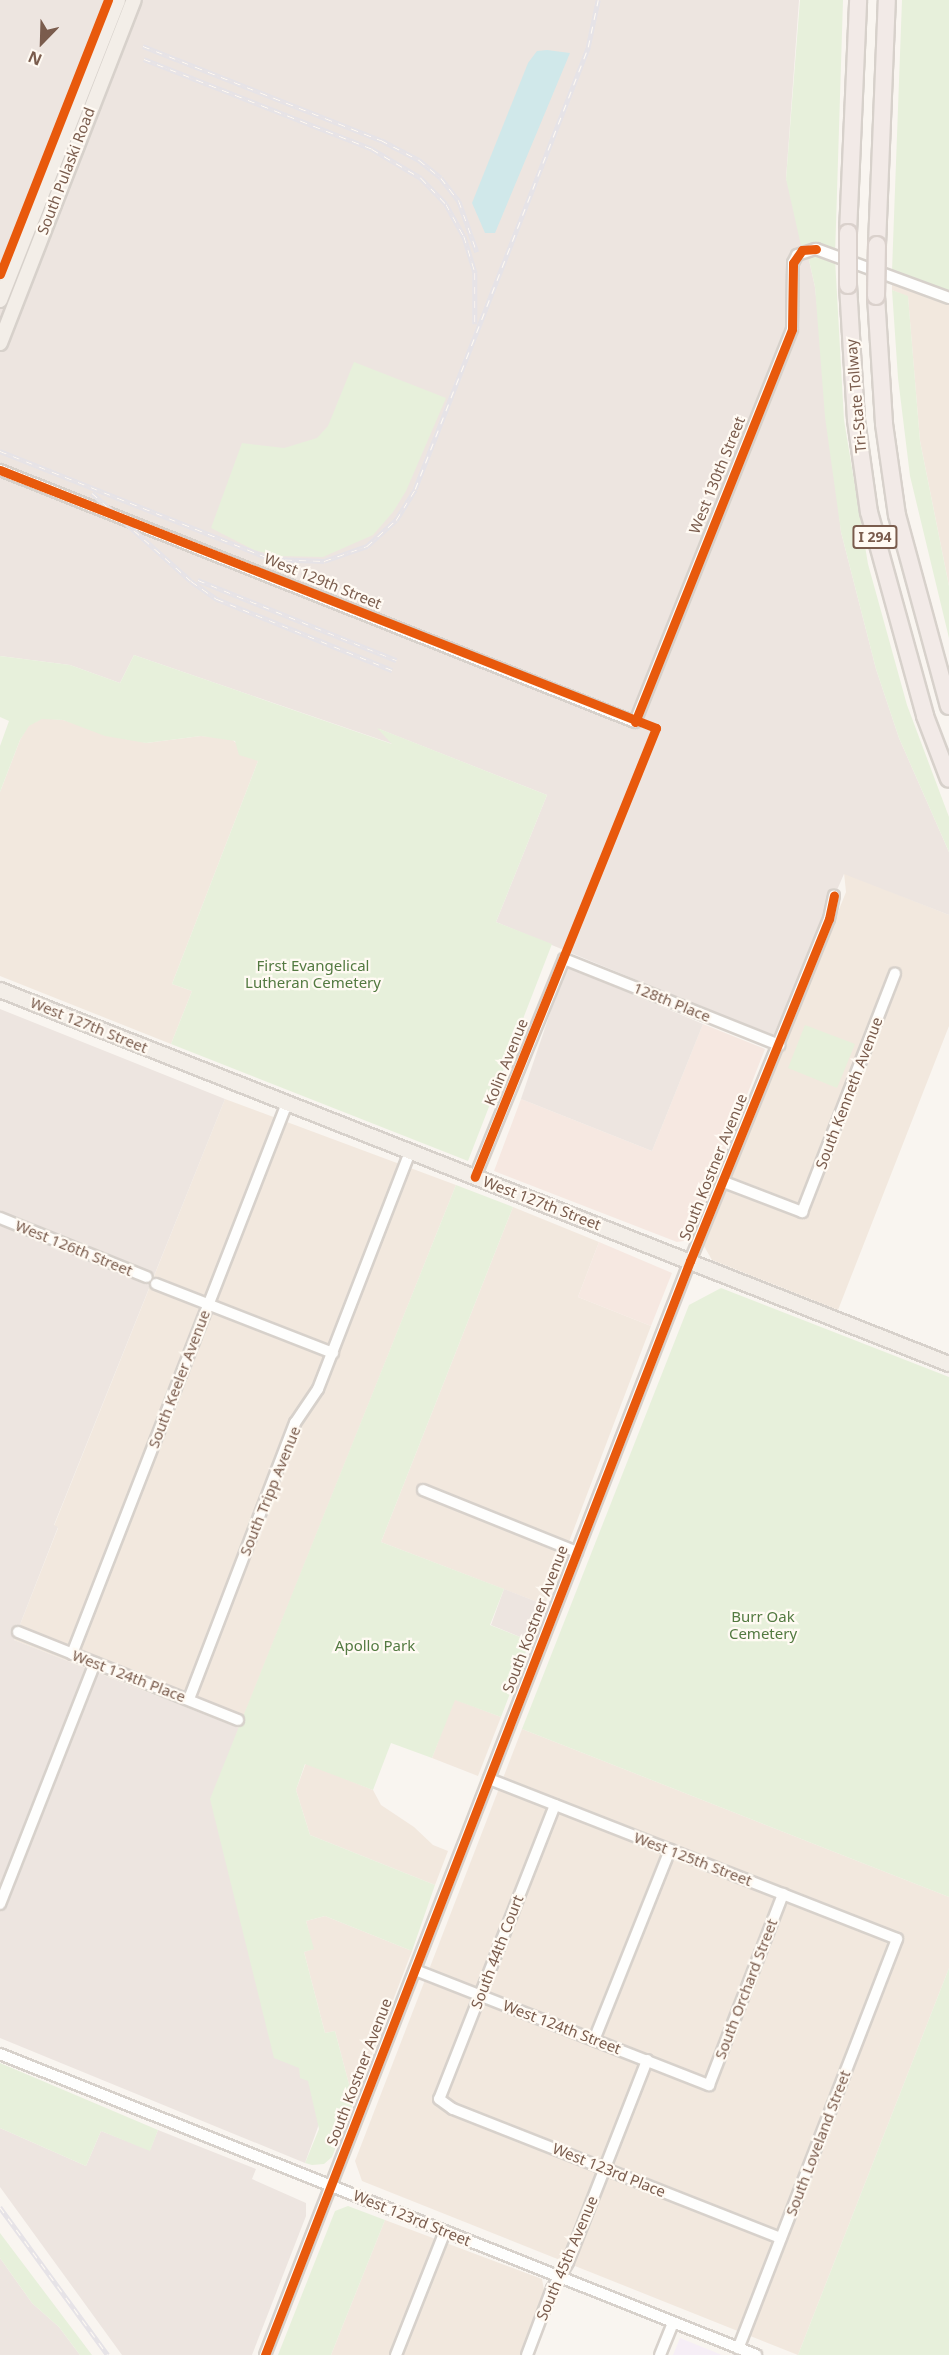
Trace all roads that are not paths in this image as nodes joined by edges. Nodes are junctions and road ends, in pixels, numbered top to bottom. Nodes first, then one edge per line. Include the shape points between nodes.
1 (118, 0) edge
2 (134, 0) edge
3 (858, 0) edge
4 (887, 0) edge
5 (949, 298) edge
6 (0, 300) edge
7 (0, 343) edge
8 (0, 470) edge
9 (915, 583) junction
10 (949, 668) edge
11 (949, 706) edge
12 (635, 722) joint
13 (949, 779) edge
14 (834, 896) dead end
15 (564, 959) joint
16 (895, 974) dead end
17 (0, 990) edge
18 (779, 1045) junction
19 (287, 1104) junction
20 (410, 1152) junction
21 (475, 1177) junction
22 (724, 1182) junction
23 (0, 1218) edge
24 (690, 1261) junction
25 (209, 1304) junction
26 (333, 1353) junction
27 (949, 1364) edge
28 (423, 1490) dead end
29 (577, 1552) junction
30 (18, 1632) dead end
31 (72, 1654) junction
32 (95, 1663) junction
33 (189, 1699) junction
34 (238, 1720) dead end
35 (489, 1779) junction
36 (555, 1804) junction
37 (670, 1850) junction
38 (783, 1894) junction
39 (0, 1904) edge
40 (897, 1939) joint
41 (414, 1970) junction
42 (480, 1995) junction
43 (594, 2040) junction
44 (0, 2054) edge
45 (646, 2060) junction
46 (709, 2085) joint
47 (439, 2099) joint
48 (604, 2168) junction
49 (331, 2186) junction
50 (445, 2231) junction
51 (781, 2238) junction
52 (560, 2277) junction
53 (672, 2322) junction
54 (738, 2348) junction
55 (265, 2355) edge
56 (396, 2355) edge
57 (527, 2355) edge
58 (660, 2355) edge
59 (756, 2355) edge

1 - 6 main road, South Pulaski Road
2 - 7 main road, South Pulaski Road
3 - 13 highway, Tri-State Tollway / I 294, bridge via 848,234 856,420 869,512 902,638
4 - 9 highway, Tri-State Tollway / I 294, bridge via 876,296 884,424 897,515
5 - 12 street, West 130th Street via 816,249 802,250 793,262 792,329
8 - 12 street, West 129th Street
9 - 10 highway
9 - 11 highway, Tri-State Tollway / I 294
14 - 18 street, South Kostner Avenue via 830,919
15 - 18 street, 128th Place
15 - 21 street, Kolin Avenue
16 - 22 street, South Kenneth Avenue via 802,1212
17 - 19 main road, West 127th Street
18 - 22 street, South Kostner Avenue
19 - 20 main road, West 127th Street
19 - 25 street, South Keeler Avenue
20 - 21 main road, West 127th Street
20 - 26 street, South Tripp Avenue
21 - 24 main road, West 127th Street
22 - 24 street, South Kostner Avenue
23 - 25 street, West 126th Street
24 - 27 main road, West 127th Street
24 - 29 street, South Kostner Avenue
25 - 26 street, West 126th Street
25 - 31 street, South Keeler Avenue
26 - 33 street, South Tripp Avenue via 318,1389 295,1423
28 - 29 street
29 - 35 street, South Kostner Avenue
30 - 31 street, West 124th Place
31 - 32 street, West 124th Place
32 - 33 street, West 124th Place
32 - 39 street
33 - 34 street, West 124th Place
35 - 36 street, West 125th Street
35 - 41 street, South Kostner Avenue
36 - 37 street, West 125th Street
36 - 42 street, South 44th Court
37 - 38 street, West 125th Street
37 - 43 street
38 - 40 street, West 125th Street
38 - 46 street, South Orchard Street
40 - 51 street, South Loveland Street
41 - 42 street, West 124th Street
41 - 49 street, South Kostner Avenue
42 - 43 street, West 124th Street
42 - 47 street, South 44th Court
43 - 45 street, West 124th Street
44 - 49 street, West 123rd Street
45 - 46 street, West 124th Street
45 - 48 street, South 45th Avenue
47 - 48 street, West 123rd Place via 453,2109
48 - 51 street, West 123rd Place
48 - 52 street, South 45th Avenue
49 - 50 street, West 123rd Street
49 - 55 street, South Kostner Avenue
50 - 52 street, West 123rd Street
50 - 56 street
51 - 54 street, South Loveland Street
52 - 53 street, West 123rd Street
52 - 57 street, South 45th Avenue
53 - 54 street, West 123rd Street
53 - 58 street
54 - 59 street, West 123rd Street

